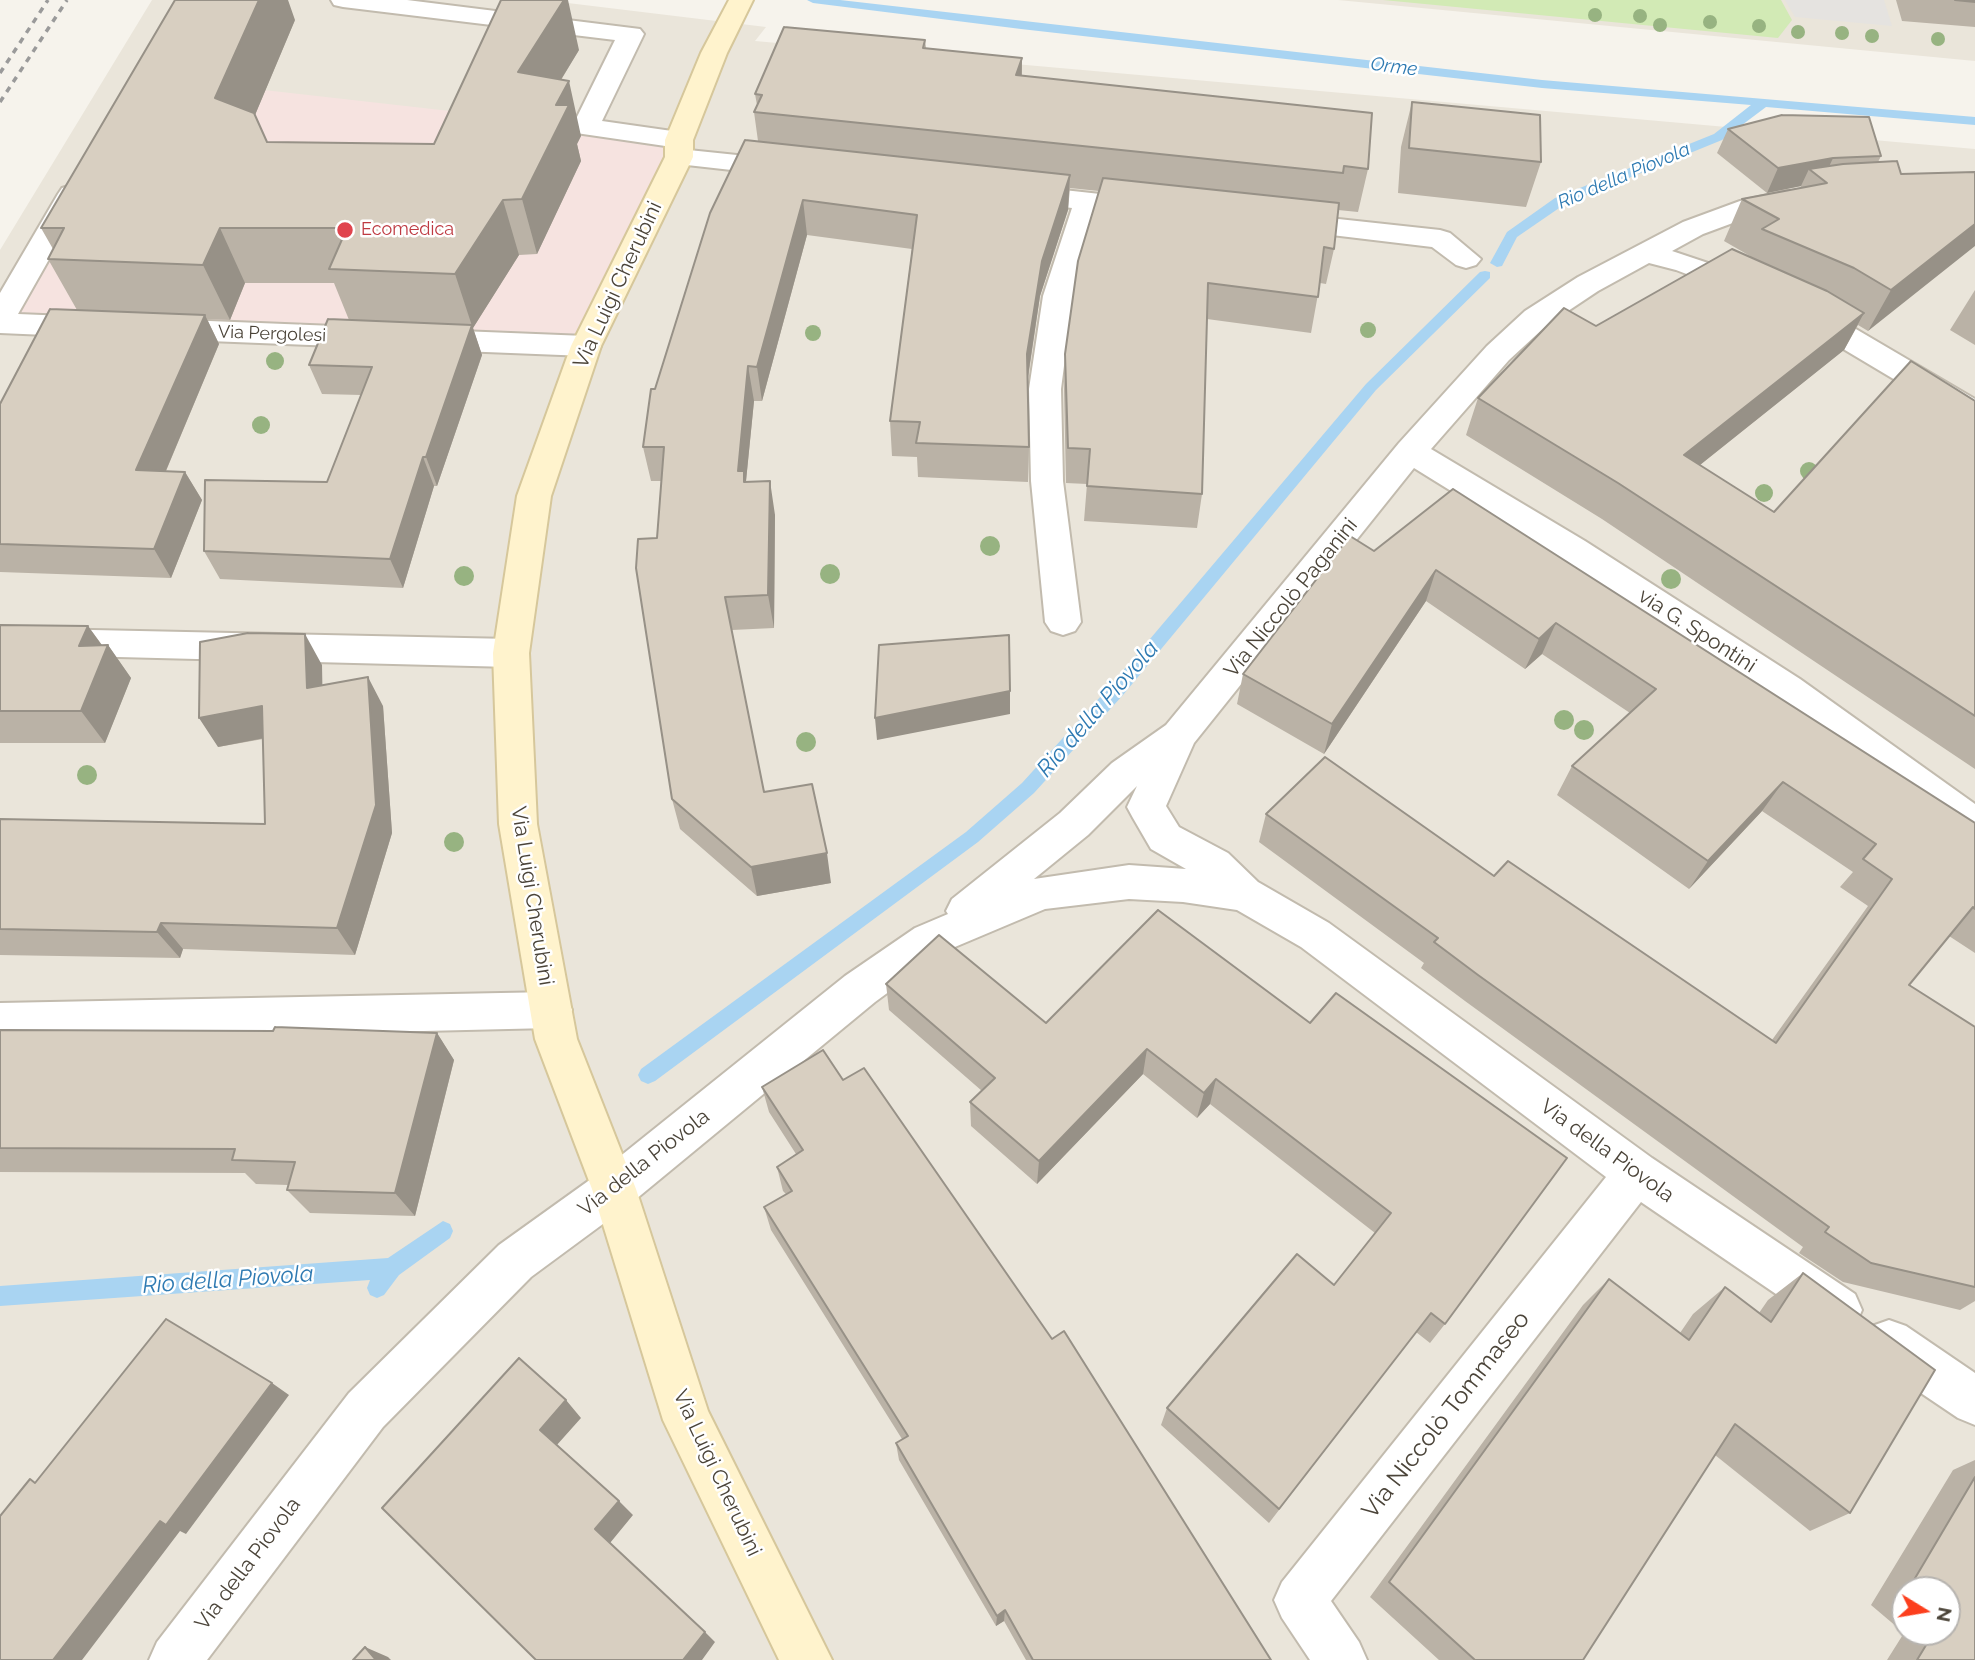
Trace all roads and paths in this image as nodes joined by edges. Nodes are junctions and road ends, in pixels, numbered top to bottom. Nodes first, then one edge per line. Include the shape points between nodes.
1 (343, 0) edge
2 (741, 0) edge
3 (679, 149) junction
4 (87, 169) edge
5 (815, 172) edge
6 (992, 191) edge
7 (1810, 196) edge
8 (1087, 202) junction
9 (1169, 210) edge
10 (1250, 219) edge
11 (1648, 254) junction
12 (1466, 259) dead end
13 (0, 321) edge
14 (586, 346) junction
15 (1975, 413) edge
16 (1410, 451) junction
17 (1063, 622) dead end
18 (0, 641) edge
19 (511, 653) junction
20 (1179, 735) junction
21 (1975, 825) edge
22 (1244, 894) junction
23 (929, 940) junction
24 (551, 1010) junction
25 (0, 1022) edge
26 (1636, 1173) junction
27 (614, 1189) junction
28 (1975, 1401) edge
29 (175, 1660) edge
30 (806, 1660) edge
31 (1341, 1660) edge

1 - 3 street via 631,34 586,127
2 - 3 main road, Via Luigi Cherubini via 714,53
3 - 5 street
3 - 14 main road, Via Luigi Cherubini
4 - 13 street
6 - 8 street
7 - 11 street, Via Niccolò Paganini via 1750,207 1693,228
8 - 9 street
8 - 17 street via 1058,296 1045,389 1047,481
10 - 12 street via 1440,239
11 - 15 street via 1726,277 1820,319
11 - 16 street, Via Niccolò Paganini via 1588,284 1536,318 1498,353
13 - 14 street, Via Pergolesi
14 - 19 main road, Via Luigi Cherubini via 534,496
16 - 20 street, Via Niccolò Paganini
16 - 21 street, via G. Spontini via 1787,689
18 - 19 street
19 - 24 main road, Via Luigi Cherubini via 518,824
20 - 22 street, Via della Piovola via 1146,807 1165,838 1214,864
20 - 23 street, Via Niccolò Paganini via 1125,774 1074,824
22 - 23 street, Via della Piovola via 1129,882 1042,893
22 - 26 street, Via della Piovola via 1315,935
23 - 27 street, Via della Piovola via 860,989
24 - 25 street
24 - 27 main road, Via Luigi Cherubini via 556,1039
26 - 28 street, Via della Piovola
26 - 31 street, Via Niccolò Tommaseo via 1300,1600
27 - 29 street, Via della Piovola via 515,1261 366,1410
27 - 30 main road, Via Luigi Cherubini via 687,1420

